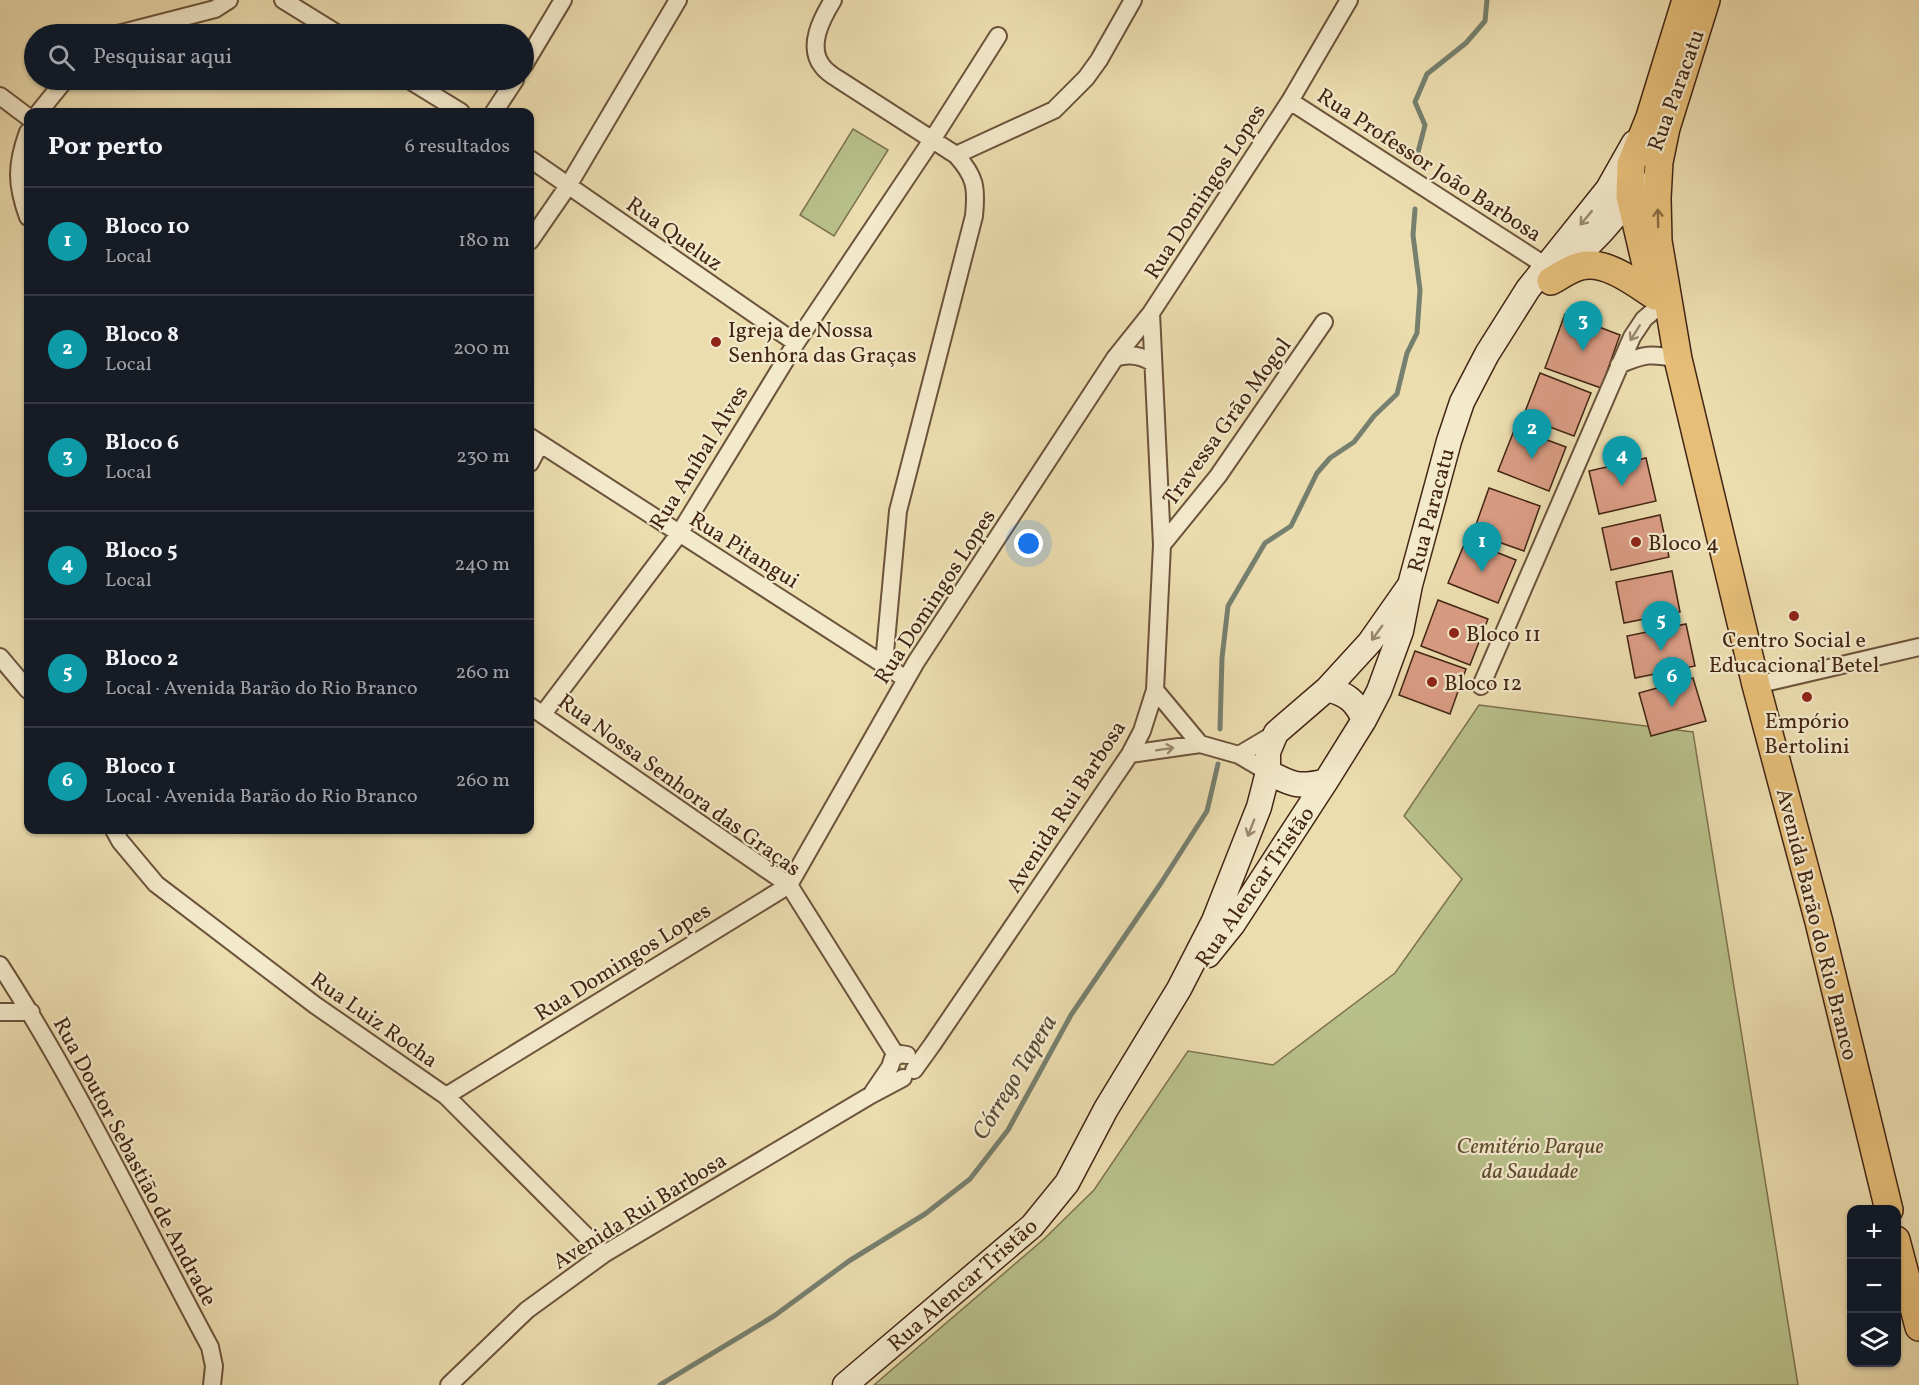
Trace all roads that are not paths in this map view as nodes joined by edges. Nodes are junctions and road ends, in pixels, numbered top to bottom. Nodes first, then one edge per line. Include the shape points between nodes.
1 (229, 0) edge
2 (283, 0) edge
3 (563, 0) edge
4 (678, 0) edge
5 (833, 0) edge
6 (1133, 0) edge
7 (1348, 0) edge
8 (1703, 1) edge
9 (157, 24) edge
10 (322, 24) edge
11 (998, 36) dead end
12 (534, 48) edge
13 (57, 90) edge
14 (425, 90) edge
15 (508, 90) edge
16 (0, 96) edge
17 (1290, 101) junction
18 (42, 108) edge
19 (454, 108) edge
20 (496, 108) edge
21 (24, 114) edge
22 (1654, 131) junction
23 (932, 140) junction
24 (24, 143) edge
25 (956, 155) junction
26 (534, 162) edge
27 (568, 186) junction
28 (1630, 196) junction
29 (24, 205) edge
30 (534, 235) edge
31 (1548, 273) junction
32 (1656, 302) junction
33 (1151, 313) junction
34 (1324, 322) dead end
35 (796, 343) junction
36 (1115, 358) junction
37 (1678, 359) junction
38 (1153, 363) junction
39 (1619, 365) junction
40 (535, 441) edge
41 (679, 534) junction
42 (1162, 544) junction
43 (1410, 585) junction
44 (1919, 647) edge
45 (0, 657) edge
46 (884, 663) junction
47 (906, 679) junction
48 (24, 685) edge
49 (1756, 685) junction
50 (1481, 686) dead end
51 (1327, 689) junction
52 (1155, 690) junction
53 (536, 710) edge
54 (1364, 720) junction
55 (1276, 733) junction
56 (1200, 744) junction
57 (1130, 754) junction
58 (1239, 755) junction
59 (1268, 772) junction
60 (1326, 781) junction
61 (122, 834) edge
62 (789, 885) junction
63 (0, 964) edge
64 (1179, 989) junction
65 (0, 1012) edge
66 (31, 1012) junction
67 (902, 1065) junction
68 (446, 1096) junction
69 (1888, 1205) edge
70 (604, 1254) junction
71 (1901, 1259) edge
72 (1919, 1327) edge
73 (212, 1385) edge
74 (449, 1385) edge
75 (845, 1385) edge

1 - 9 street via 215,9
2 - 10 street
3 - 12 street
4 - 27 street
5 - 23 street via 823,16 816,41 822,67
6 - 25 street via 1092,69 1054,110
7 - 17 street, Rua Domingos Lopes
8 - 22 main road, Rua Paracatu
11 - 23 street, Rua Aníbal Alves
13 - 18 street
14 - 19 street
15 - 20 street
16 - 21 street
17 - 31 street, Rua Professor João Barbosa
17 - 33 street, Rua Domingos Lopes
22 - 28 main road, Avenida Barão do Rio Branco via 1631,164
22 -> 31 main road, Rua Paracatu via 1629,150 1603,196
37 -> 22 main road, Avenida Barão do Rio Branco via 1658,241 1659,162
23 - 25 street
23 - 35 street, Rua Aníbal Alves
24 - 29 street via 18,172
25 - 46 street via 969,169 974,183 974,216 898,511
26 - 27 street, Rua Queluz
27 - 30 street
27 - 35 street, Rua Queluz
28 - 31 main road, Rua Paracatu via 1603,232
28 - 32 main road, Avenida Barão do Rio Branco
31 - 32 main road via 1581,266 1602,267 1634,282
31 - 43 main road, Rua Paracatu via 1517,309 1462,402
32 - 37 main road, Avenida Barão do Rio Branco
32 -> 39 street
33 - 36 street, Rua Domingos Lopes
33 - 38 street, Avenida Rui Barbosa
34 - 42 street, Travessa Grão Mogol via 1218,476
35 - 41 street, Rua Aníbal Alves
36 - 38 street via 1137,356
36 - 47 street, Rua Domingos Lopes
37 - 39 street via 1641,355
37 - 49 main road, Avenida Barão do Rio Branco
38 - 42 street, Avenida Rui Barbosa
39 - 50 street
40 - 41 street, Rua Pitangui
41 - 46 street, Rua Pitangui
41 - 53 street, Rua Aníbal Alves
42 - 52 street, Avenida Rui Barbosa
43 -> 51 main road, Rua Paracatu via 1370,642
43 - 54 main road, Rua Paracatu via 1401,631
44 - 49 street
45 - 48 street
46 - 47 street, Rua Pitangui
47 - 62 street, Rua Domingos Lopes
49 - 69 main road, Avenida Barão do Rio Branco via 1820,922
51 - 54 main road via 1352,699
51 - 55 main road, Rua Paracatu
52 - 56 street
52 - 57 street, Avenida Rui Barbosa
53 - 62 street, Rua Nossa Senhora das Graças
54 - 60 main road, Rua Paracatu
55 - 58 street
55 - 59 main road via 1268,752
57 -> 56 street
56 - 58 street
57 - 67 street, Avenida Rui Barbosa via 932,1045
58 - 59 street
59 - 60 main road via 1306,786
59 -> 64 main road, Rua Alencar Tristão via 1259,807 1214,921
60 - 64 main road, Rua Alencar Tristão via 1233,924
61 - 68 street, Rua Luiz Rocha via 156,884 315,1005
62 - 67 street, Rua Nossa Senhora das Graças
62 - 68 street, Rua Domingos Lopes
63 - 66 street, Rua Doutor Sebastião de Andrade
64 - 75 main road, Rua Alencar Tristão via 1106,1109 1067,1183 1032,1226
65 - 66 street
66 - 73 street, Rua Doutor Sebastião de Andrade via 210,1347
67 - 70 street, Avenida Rui Barbosa via 871,1095
68 - 70 street, Rua Luiz Rocha
70 - 74 street, Avenida Rui Barbosa via 526,1310
71 - 72 main road

